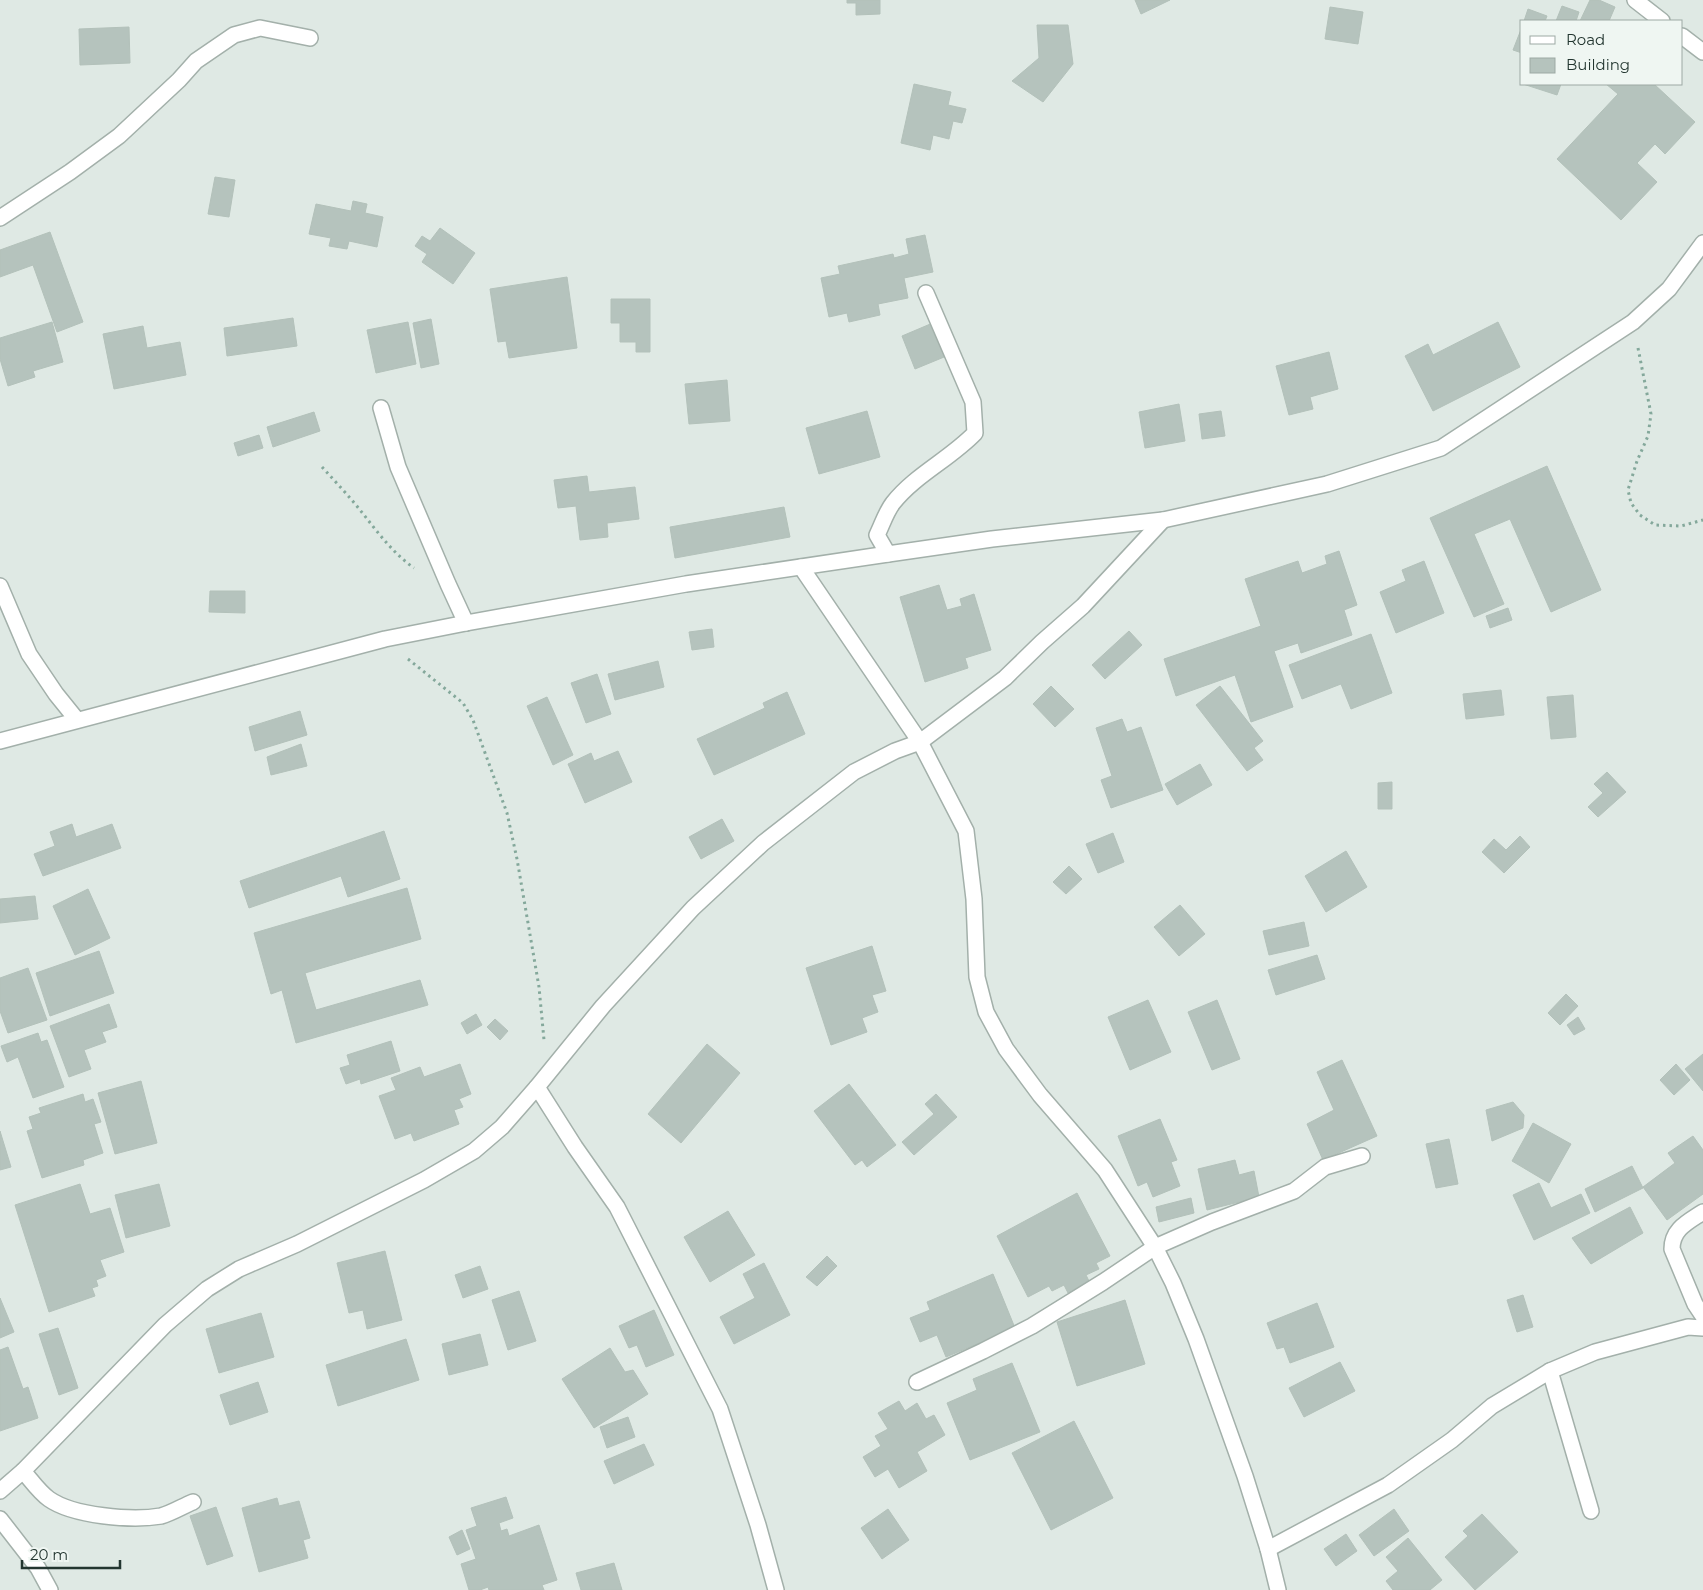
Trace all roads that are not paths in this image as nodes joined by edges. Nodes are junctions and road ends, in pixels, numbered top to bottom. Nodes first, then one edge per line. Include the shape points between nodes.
1 (1635, 0) edge
2 (1661, 20) edge
3 (1683, 37) edge
4 (310, 38) dead end
5 (1703, 52) edge
6 (0, 218) edge
7 (1703, 243) edge
8 (926, 293) dead end
9 (381, 408) dead end
10 (1163, 520) junction
11 (888, 554) junction
12 (801, 567) junction
13 (0, 586) edge
14 (466, 623) junction
15 (76, 720) junction
16 (0, 741) edge
17 (920, 742) junction
18 (542, 1081) junction
19 (1362, 1156) dead end
20 (1703, 1212) edge
21 (1155, 1247) junction
22 (1703, 1316) edge
23 (1703, 1328) edge
24 (1550, 1370) junction
25 (917, 1382) dead end
26 (23, 1471) junction
27 (0, 1491) edge
28 (193, 1502) dead end
29 (1591, 1511) dead end
30 (0, 1519) edge
31 (1268, 1549) junction
32 (50, 1590) edge
33 (776, 1590) edge
34 (1278, 1590) edge

1 - 2 street
3 - 5 street
4 - 6 street via 260,28 234,35 196,61 119,136
7 - 10 street via 1669,289 1633,322 1441,448 1327,484
8 - 11 street via 973,402 975,433 892,504 877,534
9 - 14 street via 398,467
10 - 11 street
10 - 17 street via 1083,606 1005,678
11 - 12 street
12 - 14 street
12 - 17 street
13 - 15 street via 29,654
14 - 15 street via 385,639
15 - 16 street
17 - 18 street via 854,772 764,843 693,908 603,1006
17 - 21 street via 966,830 974,899 977,976 986,1012 1006,1048 1040,1095 1105,1170
18 - 26 street via 502,1127 474,1151 297,1244 239,1269 207,1289 165,1325
18 - 33 street via 575,1147 617,1207 720,1409
19 - 21 street via 1325,1167 1294,1191
20 - 22 street via 1679,1229 1672,1240 1672,1249
21 - 25 street via 1032,1326
21 - 31 street via 1174,1283 1196,1338
23 - 24 street via 1688,1327 1594,1352
24 - 29 street
24 - 31 street via 1492,1406 1452,1440 1388,1485
26 - 27 street
26 - 28 street via 49,1499 66,1508 93,1515 162,1516
30 - 32 street via 38,1568
31 - 34 street

